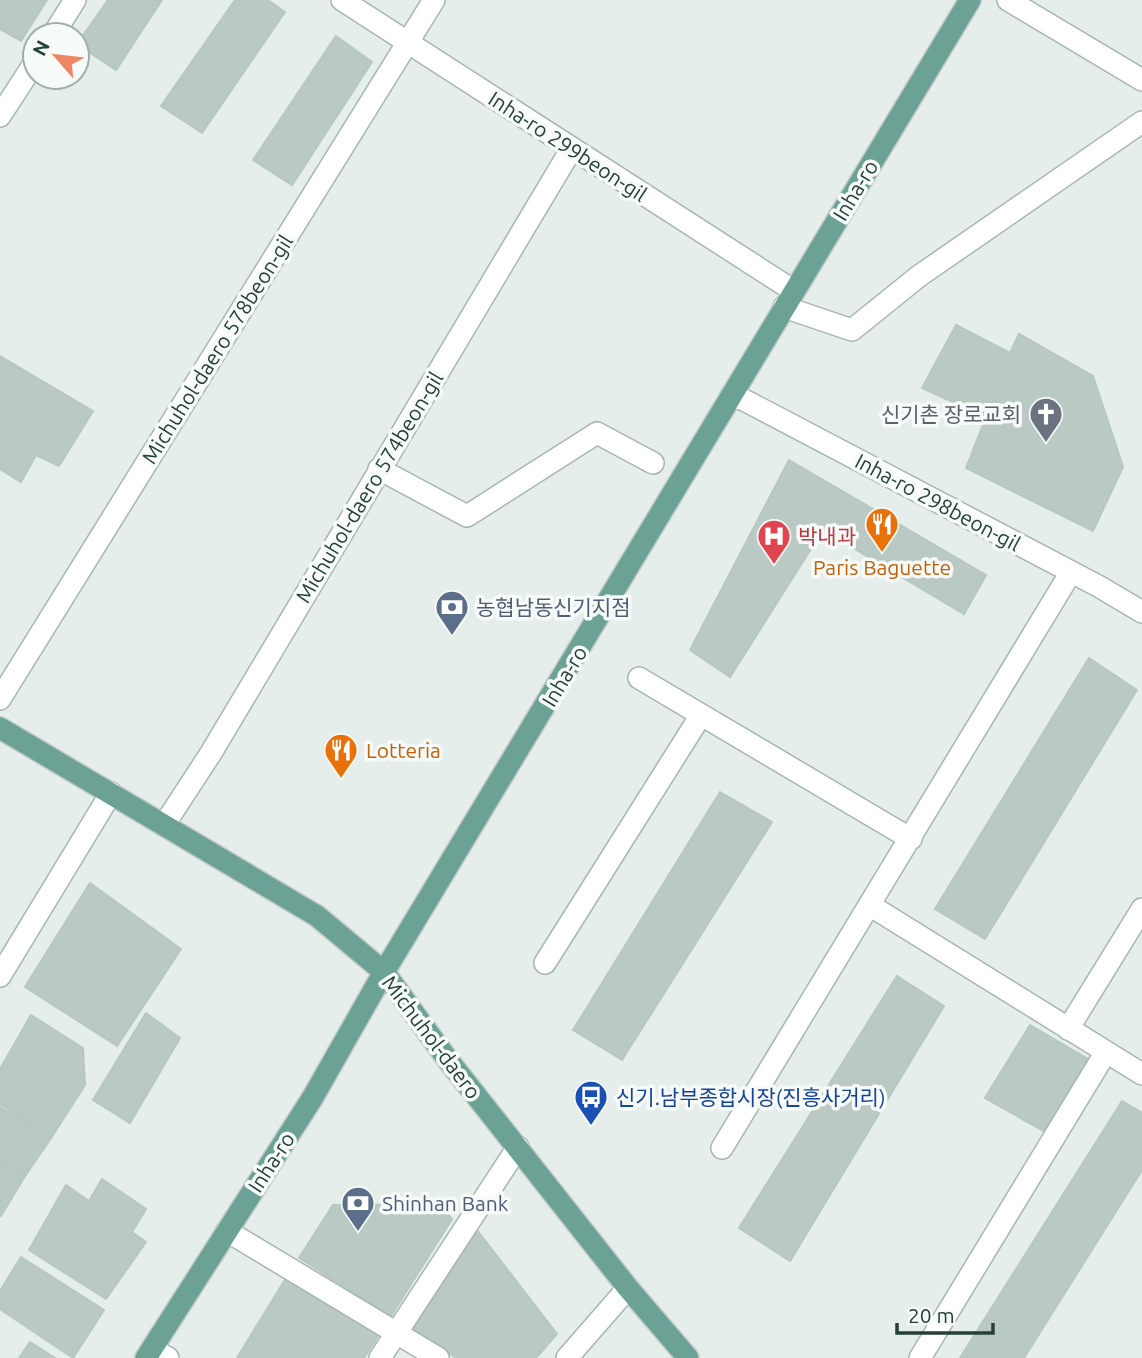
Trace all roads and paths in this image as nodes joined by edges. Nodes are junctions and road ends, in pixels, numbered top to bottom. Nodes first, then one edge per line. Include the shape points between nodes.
1 (75, 0) edge
2 (342, 0) edge
3 (434, 0) edge
4 (971, 0) edge
5 (1008, 0) edge
6 (61, 21) edge
7 (408, 42) junction
8 (1142, 80) edge
9 (21, 84) edge
10 (0, 116) edge
11 (1142, 122) edge
12 (572, 148) junction
13 (789, 299) junction
14 (731, 396) junction
15 (653, 463) dead end
16 (379, 469) junction
17 (1071, 572) junction
18 (1142, 612) edge
19 (639, 678) dead end
20 (0, 699) edge
21 (701, 715) junction
22 (0, 728) edge
23 (111, 793) junction
24 (164, 825) junction
25 (911, 839) junction
26 (871, 906) junction
27 (1142, 909) edge
28 (545, 962) dead end
29 (384, 972) junction
30 (0, 976) edge
31 (1068, 1029) junction
32 (1106, 1052) junction
33 (1142, 1074) edge
34 (518, 1147) junction
35 (722, 1149) dead end
36 (227, 1231) junction
37 (628, 1288) junction
38 (397, 1331) junction
39 (155, 1355) edge
40 (380, 1358) edge
41 (438, 1358) edge
42 (567, 1358) edge
43 (688, 1358) edge
44 (920, 1358) edge

1 - 6 street
2 - 7 street, Inha-ro 299beon-gil
3 - 7 street, Michuhol-daero 578beon-gil
4 - 13 main road, Inha-ro
5 - 8 street
7 - 12 street, Inha-ro 299beon-gil
7 - 20 street, Michuhol-daero 578beon-gil
9 - 10 street
11 - 13 street, Inha-ro 299beon-gil via 919,276 852,330
12 - 13 street, Inha-ro 299beon-gil
12 - 16 street, Michuhol-daero 574beon-gil
13 - 14 main road, Inha-ro
14 - 17 street, Inha-ro 298beon-gil
14 - 29 main road, Inha-ro
15 - 16 street via 597,433 467,516
16 - 24 street, Michuhol-daero 574beon-gil
17 - 18 street, Inha-ro 298beon-gil
17 - 25 street
19 - 21 street
21 - 25 street
21 - 28 street
22 - 23 main road, Michuhol-daero
23 - 24 main road, Michuhol-daero
23 - 30 street
24 - 29 main road, Michuhol-daero via 317,916
25 - 26 street
26 - 31 street
26 - 35 street
27 - 31 street
29 - 34 main road, Michuhol-daero
29 - 36 main road, Inha-ro via 313,1097
31 - 32 street
32 - 33 street
32 - 44 street
34 - 37 main road, Michuhol-daero
34 - 38 street
36 - 38 street
36 - 39 main road, Inha-ro
37 - 42 street
37 - 43 main road, Michuhol-daero
38 - 40 street
38 - 41 street

